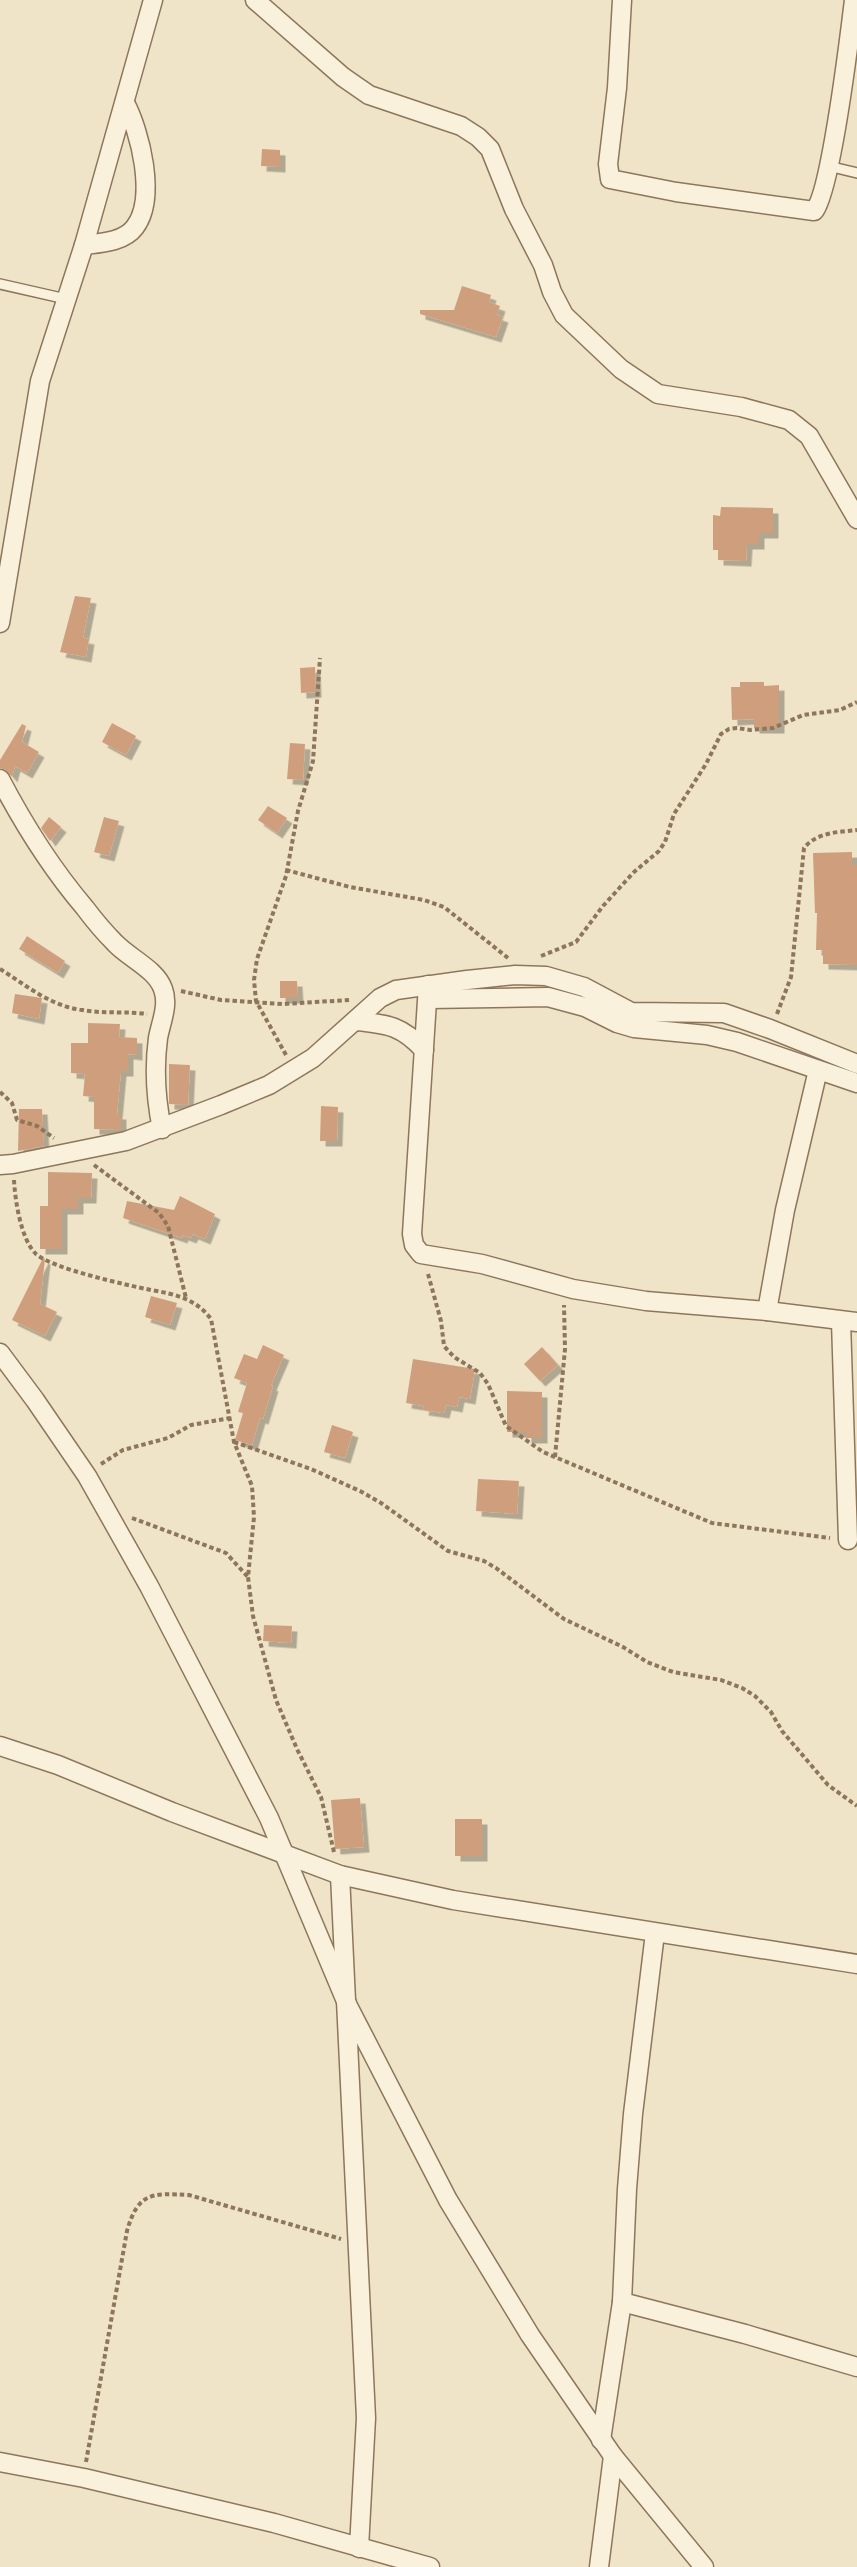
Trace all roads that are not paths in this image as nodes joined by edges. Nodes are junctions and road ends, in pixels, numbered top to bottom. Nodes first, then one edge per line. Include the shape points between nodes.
1 (153, 0) edge
2 (255, 0) edge
3 (622, 0) edge
4 (854, 0) edge
5 (125, 103) junction
6 (828, 166) junction
7 (857, 173) edge
8 (84, 245) junction
9 (0, 284) edge
10 (66, 299) junction
11 (857, 519) edge
12 (0, 623) edge
13 (0, 779) edge
14 (428, 992) junction
15 (356, 1021) junction
16 (424, 1050) junction
17 (857, 1064) edge
18 (818, 1070) junction
19 (857, 1083) edge
20 (162, 1129) junction
21 (6, 1165) edge
22 (767, 1311) junction
23 (849, 1322) edge
24 (0, 1353) edge
25 (848, 1540) road end
26 (0, 1746) edge
27 (284, 1855) junction
28 (340, 1875) junction
29 (655, 1933) junction
30 (857, 1964) edge
31 (348, 2006) junction
32 (622, 2302) junction
33 (857, 2367) edge
34 (601, 2440) junction
35 (613, 2456) junction
36 (0, 2462) edge
37 (359, 2548) junction
38 (430, 2567) edge
39 (599, 2567) edge
40 (704, 2567) edge

1 - 5 street
2 - 11 street via 369,95 461,126 478,137 490,149 564,315 621,369 658,394 741,406 789,420 808,436
3 - 6 street via 610,179 814,211 819,206
4 - 6 street
5 - 8 street
5 - 8 street via 141,144 141,213 135,227 121,238
6 - 7 lane
8 - 10 street
9 - 10 lane
10 - 12 street via 40,381
13 - 20 street via 38,846 71,892 114,942 158,978 166,998 157,1060
14 - 15 street via 396,990 380,998
14 - 16 street
14 - 17 street via 515,975 546,976 568,981 631,1012 724,1012
14 - 18 street via 566,1000 634,1028 707,1035 778,1054
15 - 16 street via 394,1027 410,1035
15 - 20 street via 314,1058 269,1085
16 - 22 street via 412,1234 421,1254 646,1302
18 - 19 street
18 - 22 street via 785,1210
20 - 21 street via 126,1141
22 - 23 street
23 - 25 street
24 - 27 street via 106,1509 269,1818
26 - 27 street via 58,1765
27 - 28 street
27 - 31 street
28 - 29 street via 453,1900
28 - 31 street
29 - 30 street
29 - 32 street via 633,2114
31 - 34 street via 448,2200 530,2335
31 - 37 street via 366,2418
32 - 33 street
32 - 34 street
34 - 35 street
35 - 39 street
35 - 40 street
36 - 37 street via 274,2523
37 - 38 street

